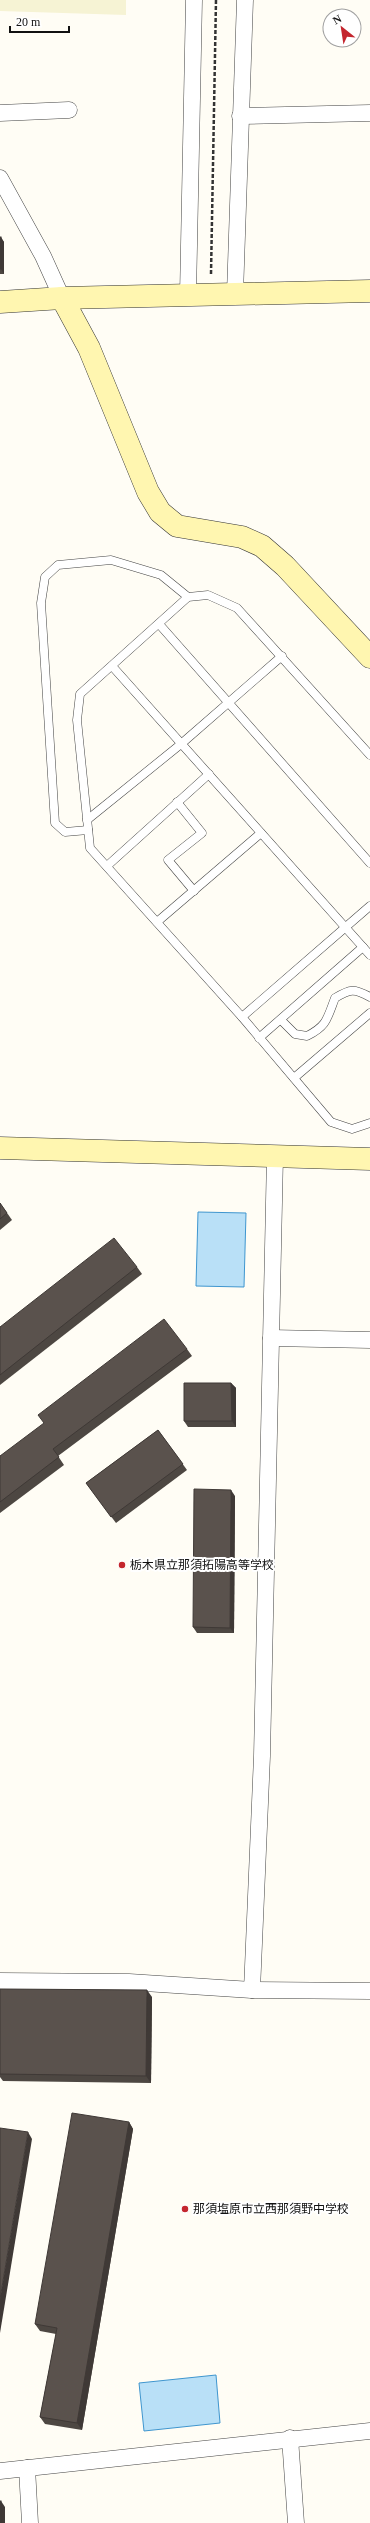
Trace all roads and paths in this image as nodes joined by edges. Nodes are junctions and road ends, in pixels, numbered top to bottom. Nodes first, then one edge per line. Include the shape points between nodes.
1 (194, 0) edge
2 (216, 0) edge
3 (245, 0) edge
4 (69, 110) dead end
5 (0, 113) edge
6 (370, 113) edge
7 (240, 116) junction
8 (0, 178) edge
9 (370, 291) edge
10 (211, 294) junction
11 (235, 294) junction
12 (188, 295) junction
13 (62, 298) junction
14 (0, 302) edge
15 (188, 597) junction
16 (158, 624) junction
17 (282, 656) junction
18 (370, 657) edge
19 (112, 666) junction
20 (227, 702) junction
21 (181, 744) junction
22 (370, 755) edge
23 (209, 774) junction
24 (177, 802) junction
25 (87, 820) junction
26 (88, 830) junction
27 (261, 833) junction
28 (370, 863) edge
29 (108, 866) junction
30 (194, 891) junction
31 (370, 906) edge
32 (158, 922) junction
33 (346, 927) junction
34 (363, 947) junction
35 (370, 955) edge
36 (370, 996) edge
37 (370, 1013) edge
38 (242, 1018) junction
39 (281, 1020) junction
40 (259, 1038) junction
41 (294, 1078) junction
42 (370, 1123) edge
43 (0, 1148) edge
44 (275, 1156) junction
45 (370, 1159) edge
46 (271, 1338) junction
47 (370, 1340) edge
48 (0, 1981) edge
49 (252, 1990) junction
50 (370, 1991) edge
51 (370, 2431) edge
52 (290, 2438) junction
53 (27, 2468) junction
54 (0, 2471) edge
55 (30, 2523) edge
56 (296, 2523) edge

1 - 12 street
2 - 10 path
3 - 7 street
4 - 5 street
6 - 7 street
7 - 11 street
8 - 13 street via 43,256
9 - 11 street
10 - 11 street
10 - 12 street
12 - 13 street
13 - 14 street
13 - 18 street via 89,348 148,492 160,512 177,526 242,537 262,546 285,566
15 - 16 lane
15 - 17 lane via 208,595 237,608
15 - 26 lane via 161,574 111,560 58,565 45,577 41,603 55,822 65,832
16 - 19 lane
16 - 20 lane
17 - 20 lane
17 - 22 lane
19 - 21 lane
19 - 25 lane via 80,694 78,720
20 - 21 lane
20 - 28 lane
21 - 23 lane
21 - 25 lane
23 - 24 lane
23 - 27 lane
24 - 29 lane
24 - 30 lane via 202,833 168,860
25 - 26 lane
26 - 29 lane via 90,848
27 - 30 lane
27 - 33 lane
29 - 32 lane
30 - 32 lane
31 - 33 lane
32 - 38 lane
33 - 34 lane
33 - 38 lane
34 - 35 lane
34 - 39 lane
36 - 39 lane via 358,990 347,991 335,998 328,1019 320,1030 307,1036 295,1034
37 - 41 lane
38 - 40 lane
39 - 40 lane
40 - 41 lane
41 - 42 lane via 332,1122 352,1129
43 - 44 street
44 - 45 street
44 - 46 street
46 - 47 street
46 - 49 street via 262,1756
48 - 49 street via 128,1982
49 - 50 street
51 - 52 street
52 - 53 street
52 - 56 street
53 - 54 street
53 - 55 street

